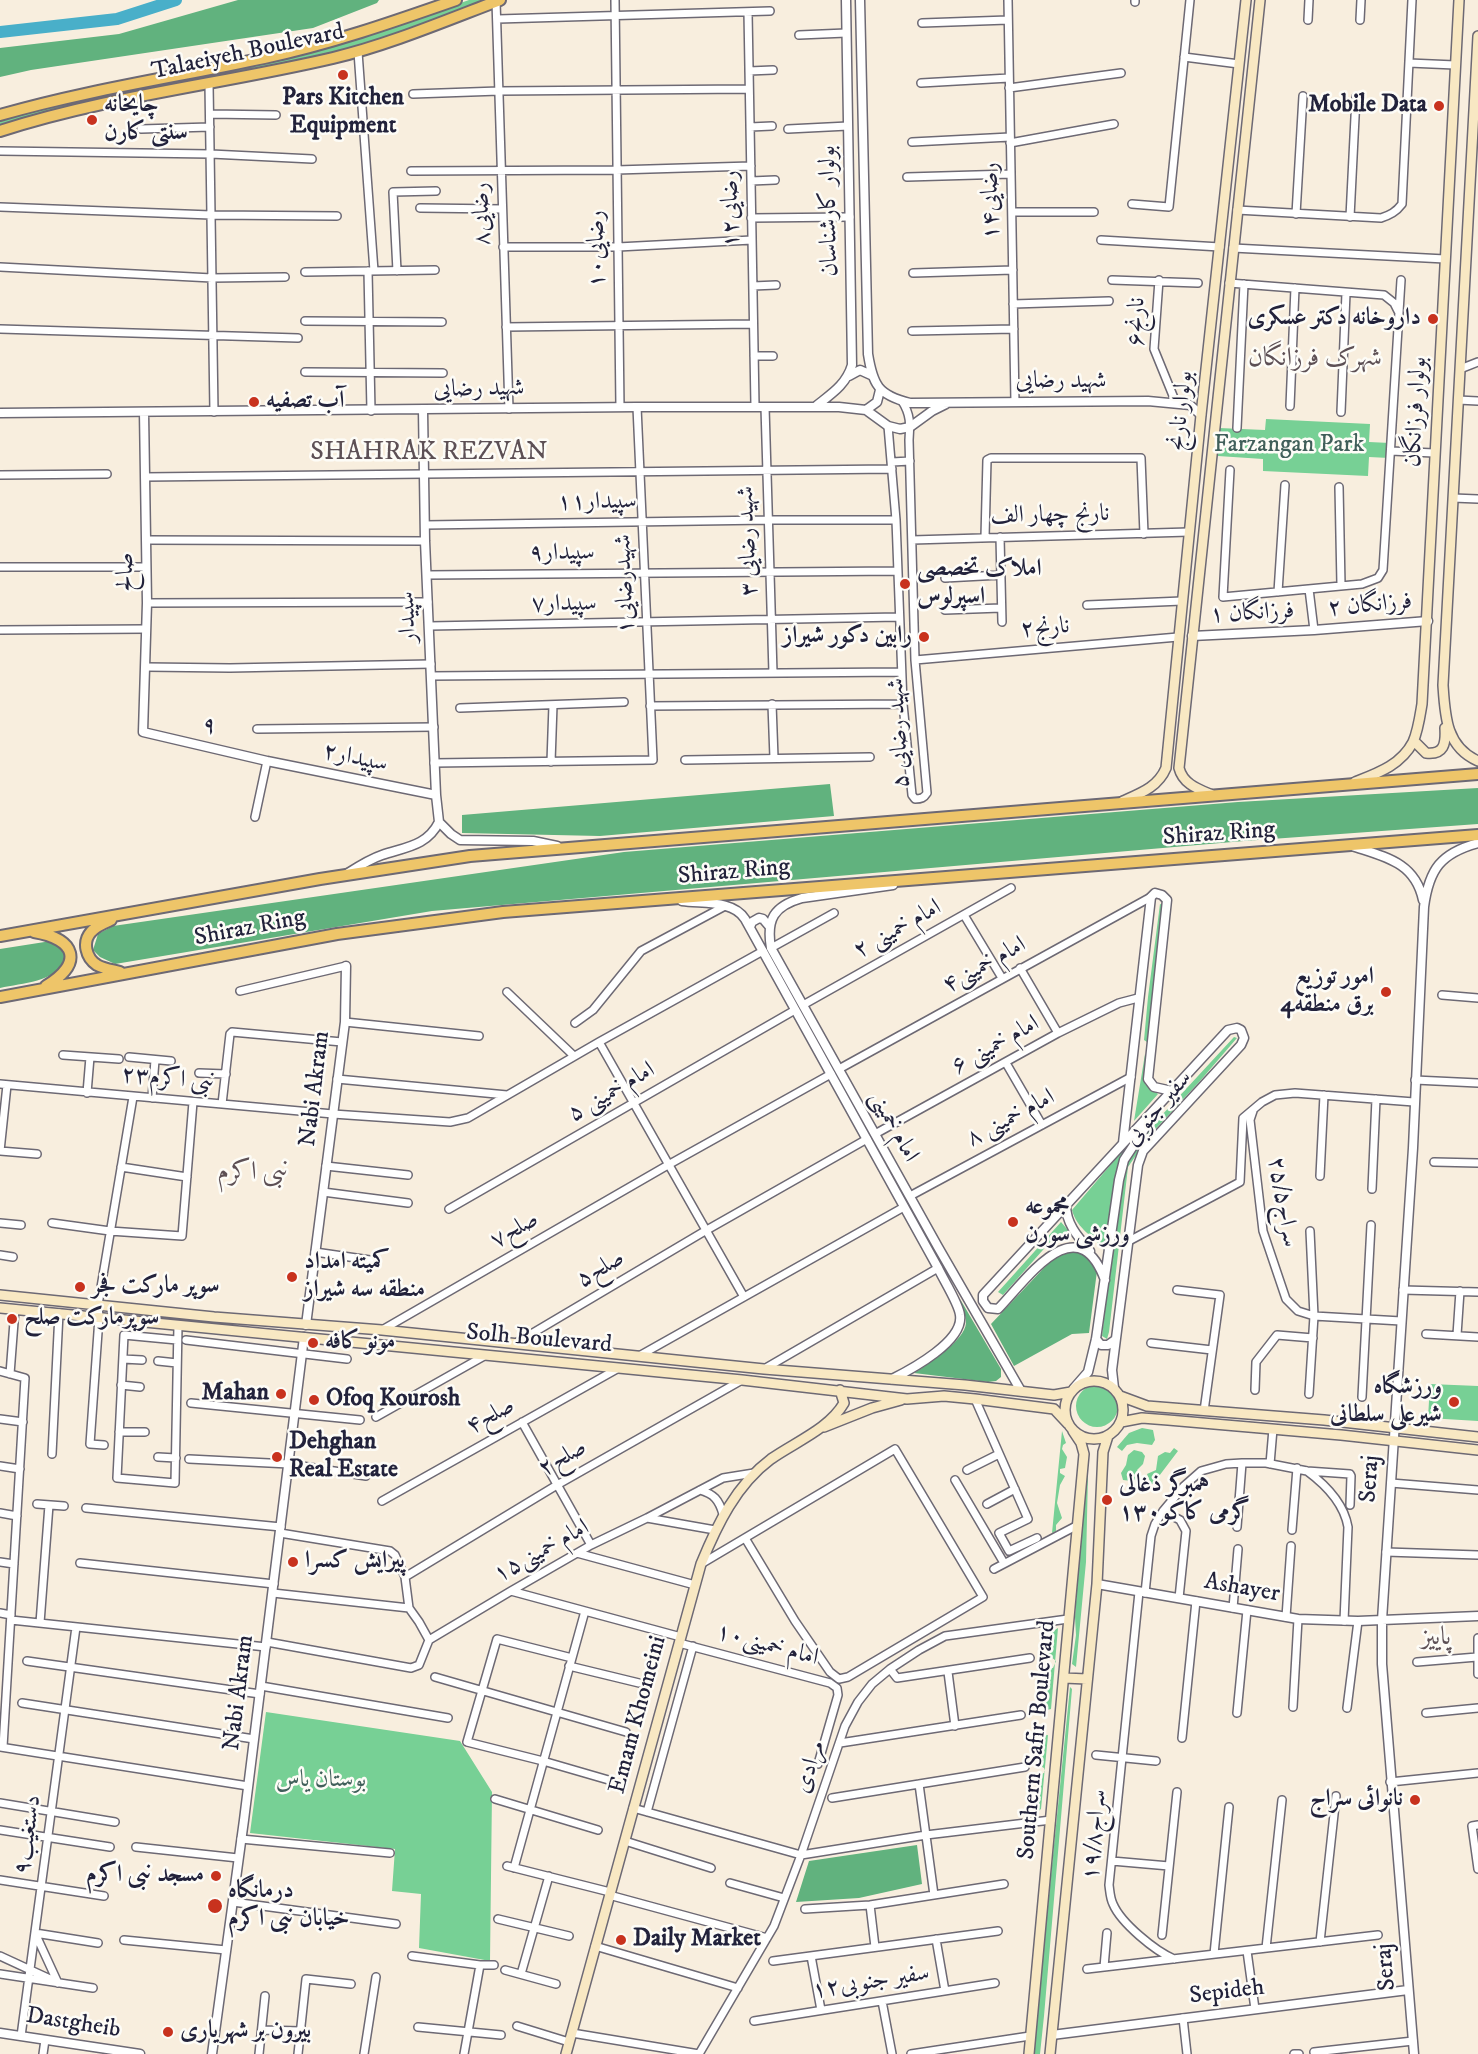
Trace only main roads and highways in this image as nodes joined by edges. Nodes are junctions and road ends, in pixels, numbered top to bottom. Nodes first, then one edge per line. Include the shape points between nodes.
1 (456, 0) edge
2 (1246, 0) edge
3 (1260, 0) edge
4 (1459, 0) edge
5 (498, 1) edge
6 (1478, 36) edge
7 (1478, 47) edge
8 (122, 85) junction
9 (124, 99) junction
10 (0, 115) edge
11 (0, 131) edge
12 (1230, 146) junction
13 (1244, 147) junction
14 (1451, 163) junction
15 (1471, 163) junction
16 (1445, 718) junction
17 (1414, 741) junction
18 (1478, 761) edge
19 (1166, 768) junction
20 (1179, 768) junction
21 (1478, 774) edge
22 (1345, 786) junction
23 (1212, 795) junction
24 (1121, 802) junction
25 (1478, 835) edge
26 (125, 914) junction
27 (28, 931) junction
28 (0, 936) edge
29 (125, 974) junction
30 (40, 990) junction
31 (0, 997) edge
32 (0, 1295) edge
33 (0, 1308) edge
34 (620, 1355) junction
35 (619, 1367) junction
36 (840, 1390) junction
37 (1072, 1390) junction
38 (1117, 1392) junction
39 (907, 1399) junction
40 (1170, 1408) junction
41 (1168, 1420) junction
42 (1120, 1422) junction
43 (1071, 1428) junction
44 (819, 1429) junction
45 (1108, 1436) junction
46 (1478, 1437) edge
47 (1478, 1450) edge
48 (1082, 1472) junction
49 (1102, 1473) junction
50 (1064, 1678) junction
51 (1087, 1679) junction
52 (566, 2054) edge
53 (1029, 2054) edge
54 (1050, 2054) edge

1 - 8 main road, Talaeiyeh Boulevard via 328,43
2 - 12 main road, بولوار نارنج
3 - 13 main road, بولوار نارنج
4 - 14 main road, بولوار فرزانگان
5 - 9 main road, Talaeiyeh Boulevard via 358,52
6 - 7 main road, بولوار فرزانگان
7 - 15 main road, بولوار فرزانگان
8 - 9 main road
8 - 10 main road, Talaeiyeh Boulevard
9 - 11 main road, Talaeiyeh Boulevard
12 - 13 main road
12 - 19 main road, بولوار نارنج
13 - 20 main road, بولوار نارنج
14 - 15 main road
14 - 17 main road, بولوار فرزانگان via 1428,621 1422,704
15 - 16 main road, بولوار فرزانگان via 1443,685
16 - 17 main road via 1446,742 1440,752 1426,753
16 - 18 main road, بولوار فرزانگان via 1452,740
17 - 22 main road, بولوار فرزانگان via 1391,766
19 - 20 main road via 1174,773
19 - 24 main road via 1153,786
20 - 23 main road via 1185,780
21 - 22 main road, Shiraz Ring
22 - 23 main road, Shiraz Ring
23 - 24 main road, Shiraz Ring
24 - 26 main road, Shiraz Ring via 470,856
25 - 29 main road, Shiraz Ring via 503,912 337,934
26 - 27 main road, Shiraz Ring
26 - 29 main road via 94,928 86,944 90,959 97,965
27 - 28 main road, Shiraz Ring
27 - 30 main road via 59,938 70,953 65,972
29 - 30 main road, Shiraz Ring
30 - 31 main road, Shiraz Ring
32 - 34 main road, Solh Boulevard
33 - 35 main road, Solh Boulevard
34 - 35 main road
34 - 37 main road, Solh Boulevard via 1054,1395
35 - 36 main road, Solh Boulevard
36 - 39 main road, Solh Boulevard
36 - 44 main road via 844,1403
37 - 38 main road via 1088,1381 1098,1381
37 - 43 main road via 1064,1406
38 - 40 main road via 1147,1406
38 - 42 main road via 1123,1411
39 - 43 main road, Solh Boulevard via 944,1396 1054,1409
39 - 44 main road
40 - 41 main road via 1166,1412
40 - 46 main road
41 - 42 main road via 1142,1418
41 - 47 main road
42 - 45 main road
43 - 45 main road via 1090,1439
43 - 48 main road, Southern Safir Boulevard via 1084,1454
44 - 52 main road, Emam Khomeini via 754,1473 723,1514 701,1564
45 - 49 main road, Southern Safir Boulevard
48 - 49 main road via 1096,1469
48 - 50 main road, Southern Safir Boulevard
49 - 51 main road, Southern Safir Boulevard via 1097,1584
50 - 51 main road
50 - 53 main road, Southern Safir Boulevard
51 - 54 main road, Southern Safir Boulevard

